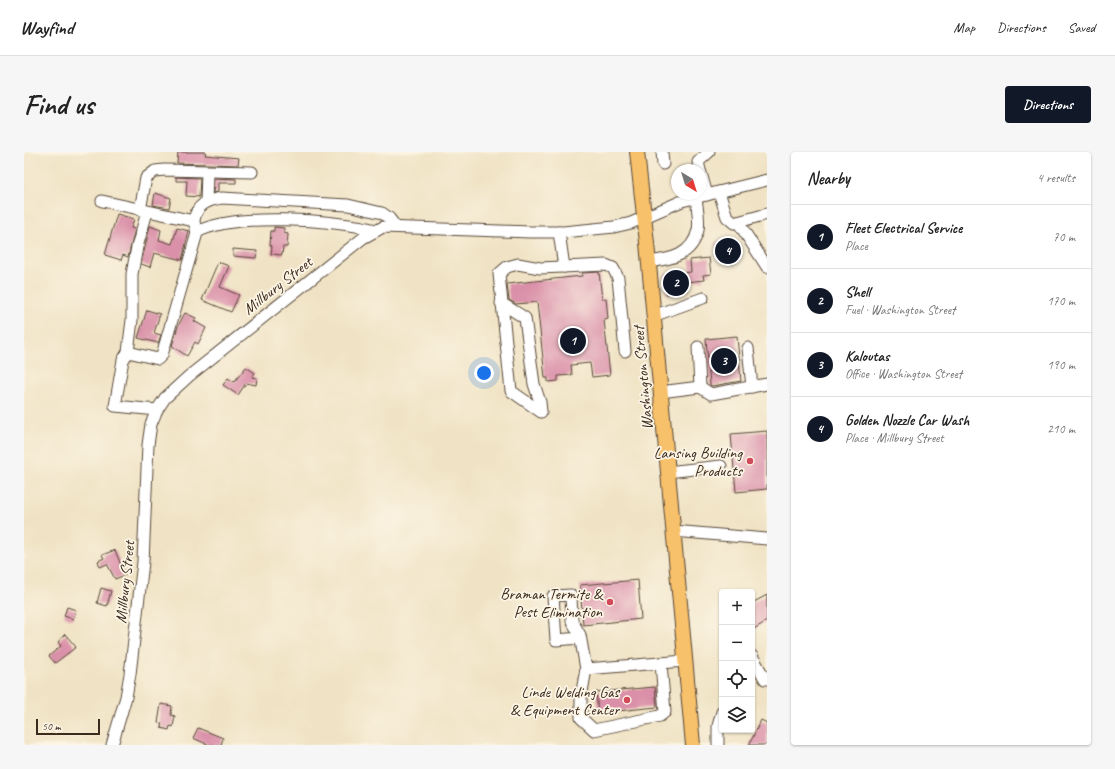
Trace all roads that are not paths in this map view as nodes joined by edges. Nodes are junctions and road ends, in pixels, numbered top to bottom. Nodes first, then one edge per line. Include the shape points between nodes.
1 (636, 152) edge
2 (662, 152) edge
3 (709, 152) edge
4 (663, 164) dead end
5 (698, 164) edge
6 (207, 172) junction
7 (252, 172) dead end
8 (767, 180) edge
9 (719, 192) junction
10 (707, 195) edge
11 (687, 200) edge
12 (696, 200) edge
13 (102, 201) dead end
14 (206, 202) junction
15 (144, 211) junction
16 (767, 214) edge
17 (644, 218) junction
18 (738, 222) junction
19 (196, 226) junction
20 (395, 226) junction
21 (376, 230) junction
22 (560, 232) junction
23 (649, 262) junction
24 (564, 267) junction
25 (767, 267) edge
26 (703, 298) dead end
27 (501, 303) junction
28 (653, 316) junction
29 (698, 347) dead end
30 (748, 348) dead end
31 (625, 351) dead end
32 (128, 352) junction
33 (767, 384) edge
34 (700, 387) junction
35 (752, 387) junction
36 (660, 392) junction
37 (156, 410) junction
38 (721, 466) dead end
39 (667, 472) junction
40 (673, 531) junction
41 (767, 539) edge
42 (580, 638) dead end
43 (686, 661) junction
44 (755, 661) edge
45 (661, 663) junction
46 (586, 669) junction
47 (767, 679) edge
48 (719, 722) edge
49 (112, 745) edge
50 (693, 745) edge
51 (718, 745) edge

1 - 17 main road, Washington Street
2 - 4 street
3 - 5 street
6 - 7 street
6 - 14 street
6 - 15 street via 164,170 150,174 144,184
8 - 9 street, Millbury Street
9 - 10 street, Millbury Street
9 - 18 street via 727,217 734,223
11 - 17 street, Millbury Street
12 - 23 street via 698,229 689,247 675,258
13 - 15 street
14 - 19 street via 197,210
14 - 20 street via 222,198 341,204 382,213
15 - 19 street
15 - 32 street via 132,274 132,320
16 - 18 street
17 - 22 street, Millbury Street via 623,225
17 - 23 main road, Washington Street
18 - 25 street
19 - 21 street via 277,220 351,224
19 - 32 street via 162,355 158,359
20 - 21 street, Millbury Street
20 - 22 street, Millbury Street
21 - 37 street, Millbury Street via 196,370 170,393
22 - 24 street
23 - 28 main road, Washington Street
24 - 27 street via 540,268 518,264 507,267 499,274
24 - 31 street via 606,265 613,268 618,278
26 - 28 street
27 - 27 street via 511,391 541,412 534,384 525,318
28 - 36 main road, Washington Street
29 - 34 street
30 - 35 street
32 - 37 street via 122,360 115,406
33 - 35 street
34 - 35 street via 711,394
34 - 36 street
36 - 39 main road, Washington Street
37 - 49 street, Millbury Street via 148,445 143,562 130,674
38 - 39 street
39 - 40 main road, Washington Street
40 - 41 street
40 - 43 main road, Washington Street
42 - 46 street
43 - 45 street
43 - 50 main road, Washington Street
44 - 47 street
45 - 46 street
45 - 46 street via 665,712 660,716 594,730 581,718 581,697
48 - 51 street

